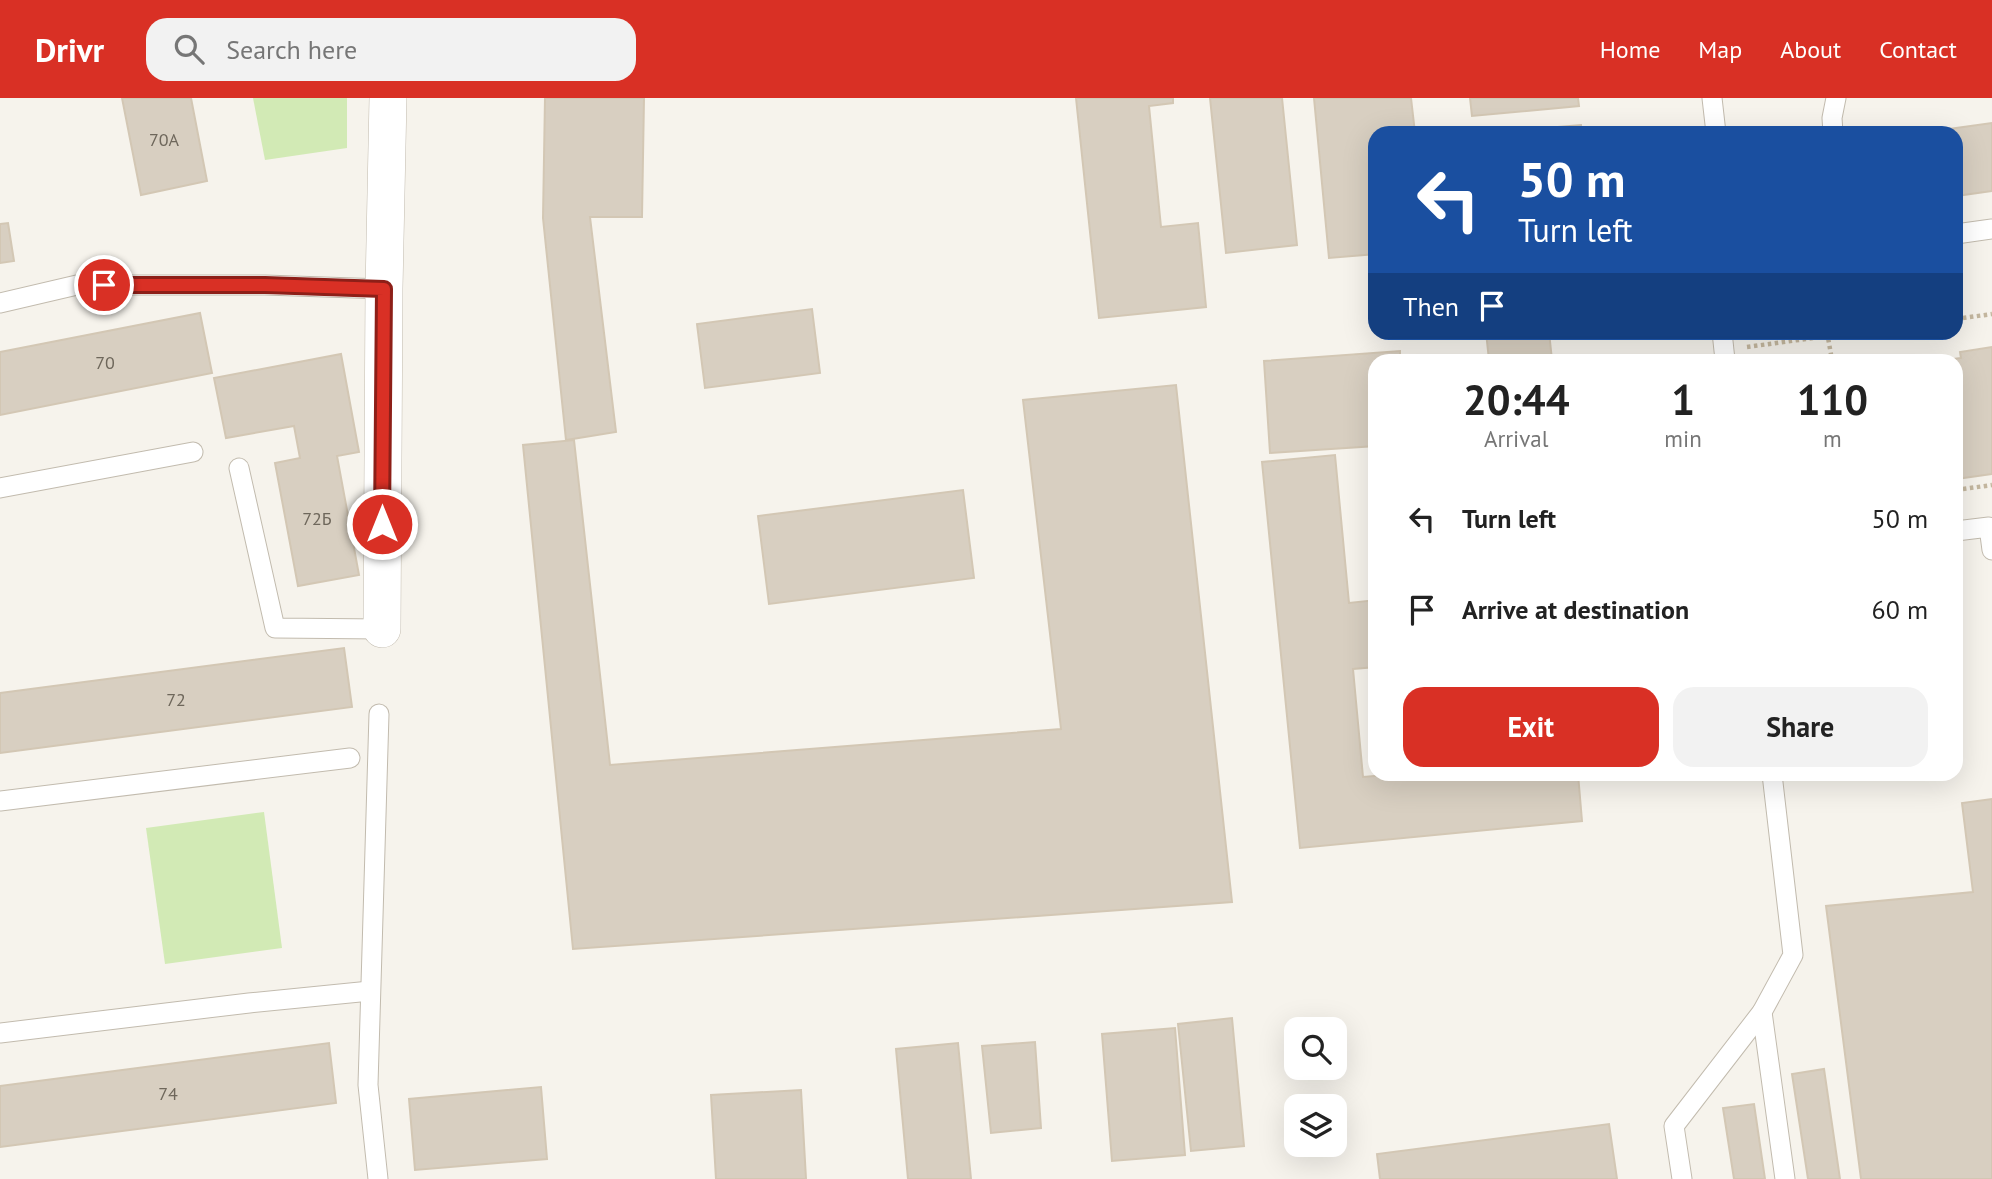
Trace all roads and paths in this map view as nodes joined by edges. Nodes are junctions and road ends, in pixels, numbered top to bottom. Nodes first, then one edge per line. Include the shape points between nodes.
1 (387, 98) edge
2 (1712, 98) edge
3 (1836, 98) edge
4 (1715, 126) edge
5 (1833, 126) edge
6 (1992, 229) edge
7 (1963, 233) edge
8 (384, 289) junction
9 (0, 303) edge
10 (1992, 314) edge
11 (1963, 318) edge
12 (1788, 340) edge
13 (1724, 348) edge
14 (193, 452) dead end
15 (239, 468) dead end
16 (1992, 485) edge
17 (0, 488) edge
18 (1963, 489) edge
19 (1963, 530) edge
20 (1992, 550) edge
21 (382, 629) joint
22 (379, 714) dead end
23 (350, 758) dead end
24 (1773, 781) edge
25 (0, 801) edge
26 (370, 991) junction
27 (1762, 1012) junction
28 (0, 1033) edge
29 (378, 1179) edge
30 (1682, 1179) edge
31 (1785, 1179) edge

1 - 8 street
2 - 4 lane
3 - 5 lane
6 - 7 lane
8 - 9 lane via 77,285
8 - 21 street
10 - 11 path
12 - 13 path
14 - 17 lane
15 - 21 lane via 275,628
16 - 18 path
19 - 20 lane via 1989,527
22 - 26 lane
23 - 25 lane
24 - 27 lane via 1793,955
26 - 28 lane
26 - 29 lane via 368,1085
27 - 30 lane via 1674,1126
27 - 31 lane

